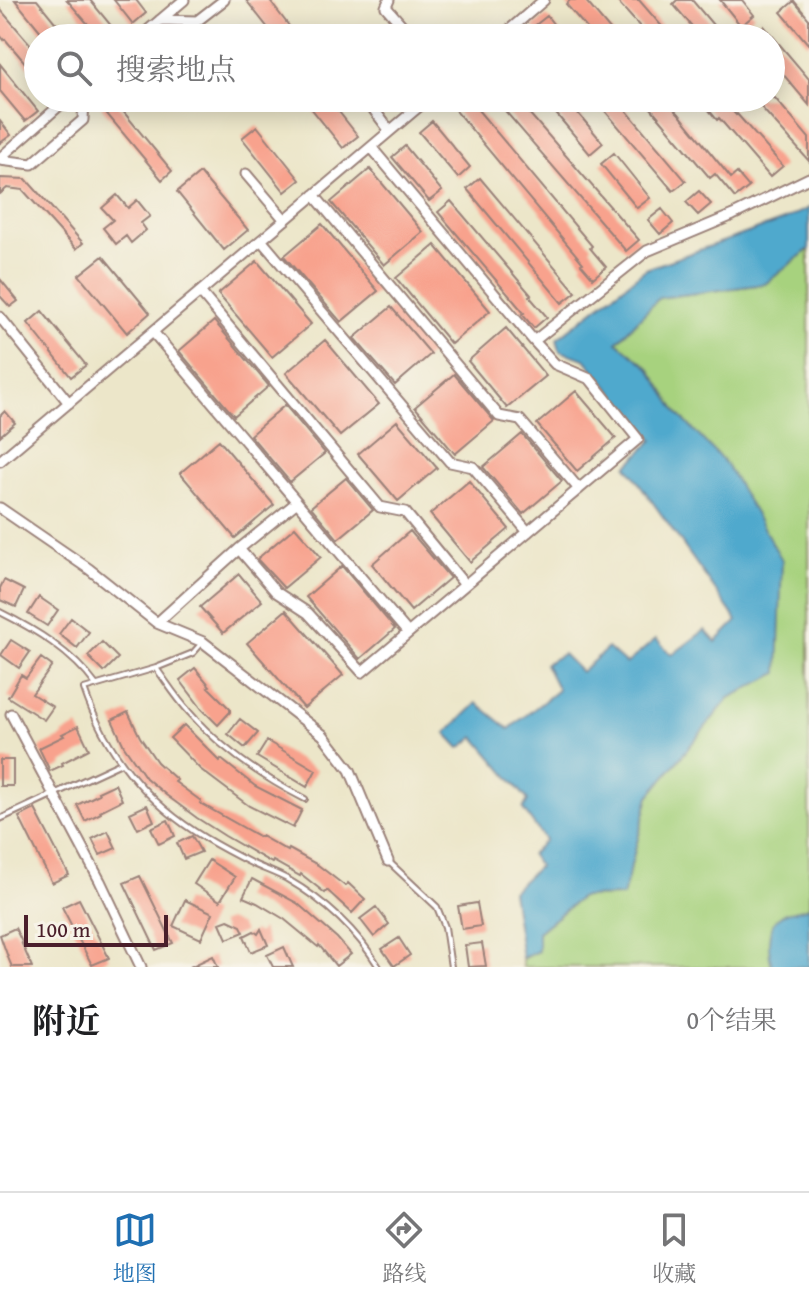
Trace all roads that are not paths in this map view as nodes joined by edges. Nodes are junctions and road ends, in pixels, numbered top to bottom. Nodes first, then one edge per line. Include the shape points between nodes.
1 (184, 0) edge
2 (224, 0) edge
3 (389, 0) edge
4 (544, 0) edge
5 (160, 20) junction
6 (155, 24) edge
7 (401, 24) edge
8 (516, 24) edge
9 (52, 112) edge
10 (83, 112) edge
11 (376, 112) edge
12 (412, 112) edge
13 (390, 131) junction
14 (371, 147) junction
15 (0, 159) edge
16 (246, 174) dead end
17 (809, 178) edge
18 (314, 195) junction
19 (285, 220) junction
20 (261, 240) junction
21 (200, 292) junction
22 (0, 317) edge
23 (153, 332) junction
24 (534, 341) junction
25 (69, 403) junction
26 (0, 461) edge
27 (579, 489) junction
28 (297, 502) junction
29 (0, 508) edge
30 (528, 532) junction
31 (239, 549) junction
32 (465, 585) junction
33 (0, 612) edge
34 (157, 623) junction
35 (408, 633) junction
36 (203, 642) junction
37 (156, 668) junction
38 (96, 685) junction
39 (11, 714) dead end
40 (121, 763) junction
41 (53, 793) junction
42 (305, 799) dead end
43 (0, 819) edge
44 (388, 861) joint
45 (141, 967) edge
46 (379, 967) edge
47 (451, 967) edge

1 - 5 street
2 - 5 street via 197,21
3 - 7 street via 386,7
4 - 8 street
5 - 6 street
9 - 15 street
10 - 15 street via 83,120 32,164
11 - 13 street
12 - 13 street
13 - 14 street
14 - 18 street
14 - 24 street
16 - 19 street
17 - 24 street via 647,251
18 - 19 street
18 - 27 street via 499,416 520,420
19 - 20 street
20 - 21 street
20 - 30 street via 450,462 473,467
21 - 23 street
21 - 32 street via 380,507 405,512
22 - 25 street
23 - 25 street
23 - 28 street
24 - 27 street via 555,364 590,379 638,439
25 - 26 street
27 - 30 street
28 - 31 street
28 - 35 street
29 - 34 street
30 - 32 street
31 - 34 street
31 - 35 street via 276,592 308,613 362,672
32 - 35 street
33 - 38 lane via 69,655
34 - 36 street
36 - 37 lane via 193,653
36 - 44 street via 323,735 350,770
37 - 38 lane
37 - 42 lane via 188,711 229,751
38 - 40 lane via 84,689
39 - 41 street
40 - 41 lane
40 - 46 lane via 183,823 331,910
41 - 43 lane
41 - 45 street
44 - 47 lane via 437,907

